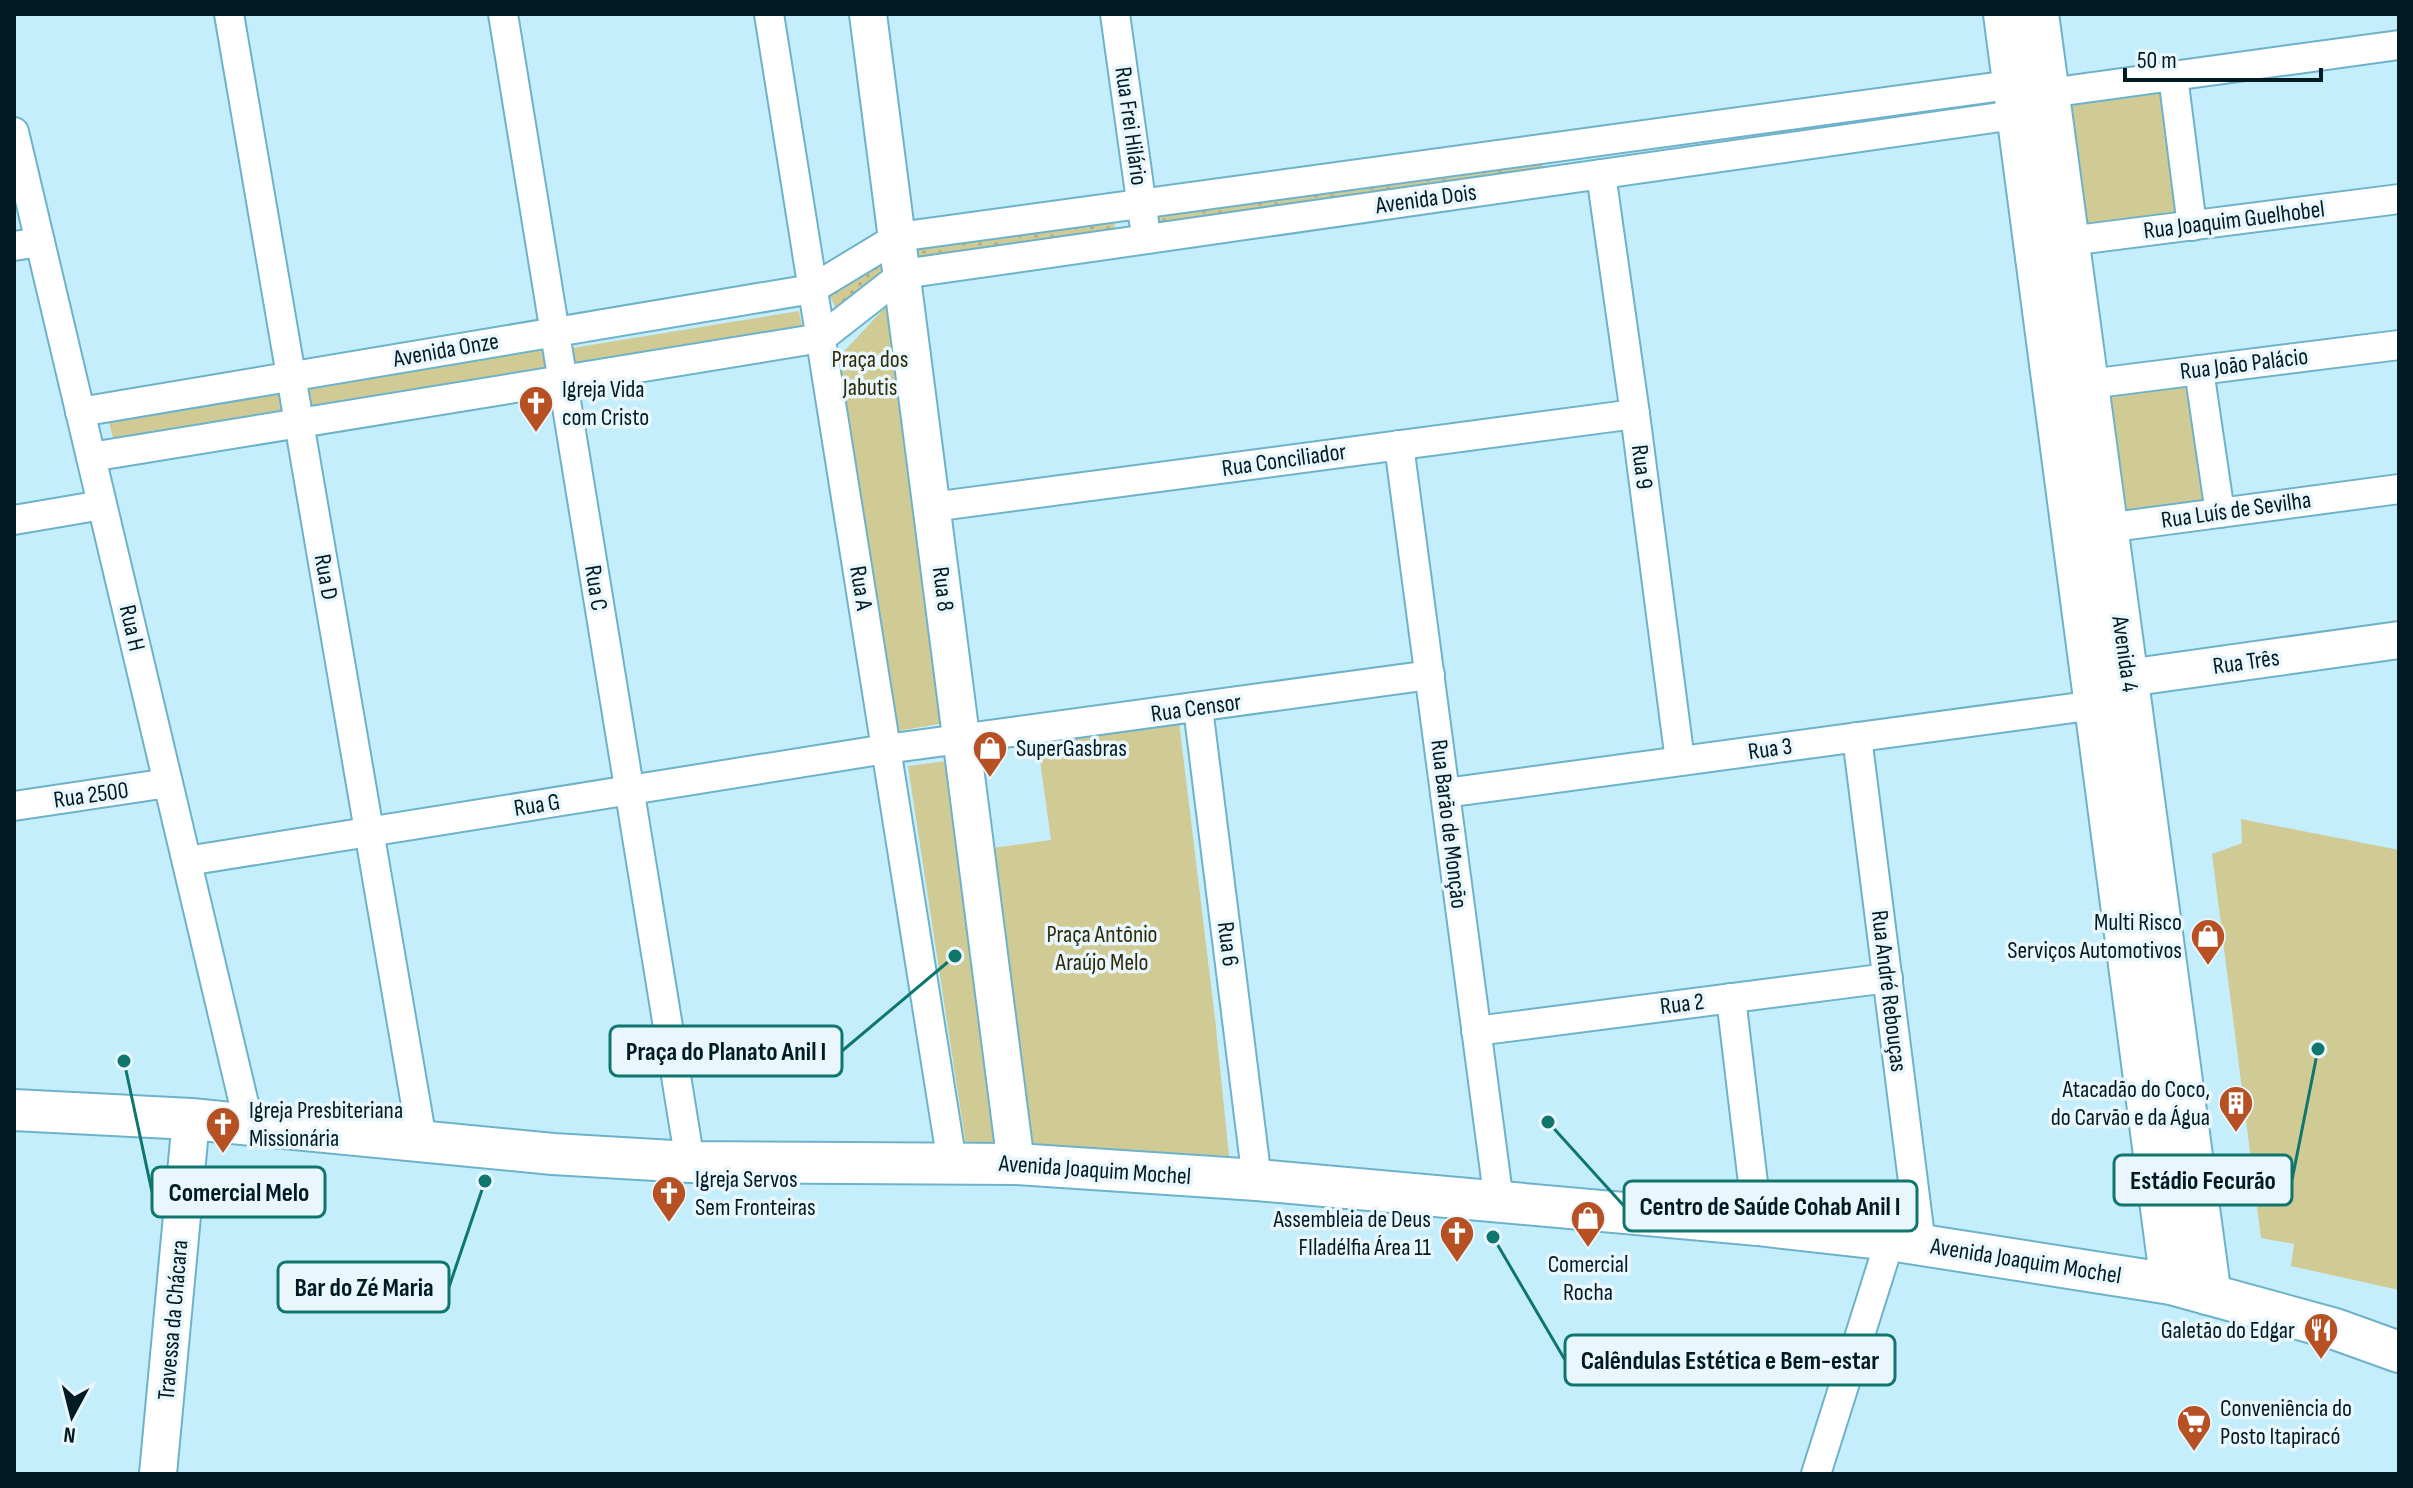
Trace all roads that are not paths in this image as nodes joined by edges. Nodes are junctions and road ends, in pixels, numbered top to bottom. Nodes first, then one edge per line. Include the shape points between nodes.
1 (229, 14) edge
2 (503, 14) edge
3 (769, 14) edge
4 (868, 14) edge
5 (1115, 14) edge
6 (2004, 14) edge
7 (2038, 14) edge
8 (2399, 45) edge
9 (2173, 76) junction
10 (2036, 96) junction
11 (14, 132) edge
12 (1601, 174) junction
13 (2399, 199) edge
14 (1141, 204) junction
15 (2192, 226) junction
16 (898, 237) junction
17 (1146, 239) junction
18 (2069, 241) junction
19 (27, 244) edge
20 (903, 274) junction
21 (812, 289) junction
22 (556, 332) junction
23 (821, 338) junction
24 (2399, 345) edge
25 (2199, 370) junction
26 (291, 377) junction
27 (563, 380) junction
28 (2089, 384) junction
29 (80, 412) junction
30 (1635, 414) junction
31 (299, 424) junction
32 (1399, 445) junction
33 (91, 457) junction
34 (2399, 489) edge
35 (102, 505) junction
36 (932, 507) junction
37 (2220, 513) junction
38 (14, 520) edge
39 (2090, 530) junction
40 (2399, 640) edge
41 (1430, 675) junction
42 (2105, 688) junction
43 (1198, 708) junction
44 (1857, 737) junction
45 (962, 740) junction
46 (886, 749) junction
47 (1680, 761) junction
48 (168, 783) junction
49 (629, 790) junction
50 (1445, 793) junction
51 (14, 806) edge
52 (369, 831) junction
53 (187, 861) junction
54 (1888, 978) junction
55 (1731, 998) junction
56 (1476, 1031) junction
57 (14, 1110) edge
58 (191, 1119) junction
59 (249, 1125) junction
60 (422, 1140) junction
61 (690, 1162) junction
62 (952, 1163) junction
63 (1016, 1164) junction
64 (1257, 1180) junction
65 (1499, 1202) junction
66 (1758, 1225) junction
67 (1906, 1242) junction
68 (2196, 1287) junction
69 (2399, 1334) edge
70 (2399, 1352) edge
71 (158, 1474) edge
72 (1816, 1474) edge

1 - 26 street, Rua D
2 - 22 street, Rua C
3 - 21 street, Rua A
4 - 16 street, Rua 8
5 - 14 street, Rua Frei Hilário
6 - 10 main road, Avenida 4
7 - 10 main road, Avenida 4
8 - 9 street
9 - 10 street
9 - 15 street
10 - 12 street, Avenida Dois
10 - 14 street, Avenida Dois
10 - 18 main road, Avenida 4
10 - 39 main road, Avenida 4
11 - 19 street, Rua H
12 - 17 street, Avenida Dois
12 - 30 street, Rua 9
13 - 15 street, Rua Joaquim Guelhobel
14 - 16 street, Avenida Dois
14 - 17 street, Rua Frei Hilário
15 - 18 street, Rua Joaquim Guelhobel
16 - 20 street, Rua 8
16 - 21 street, Avenida Dois
17 - 20 street, Avenida Dois
18 - 28 main road, Avenida 4
19 - 29 street, Rua H
20 - 23 street, Avenida Dois
20 - 36 street, Rua 8
21 - 22 street, Avenida Onze
21 - 23 street, Rua A
22 - 26 street, Avenida Onze
22 - 27 street, Rua C
23 - 27 street, Avenida Onze
23 - 46 street, Rua A
24 - 25 street, Rua João Palácio
25 - 28 street, Rua João Palácio
25 - 37 street
26 - 29 street, Avenida Onze
26 - 31 street, Rua D
27 - 31 street, Avenida Onze
27 - 49 street, Rua C
28 - 39 main road, Avenida 4
29 - 33 street, Rua H
30 - 32 street, Rua Conciliador
30 - 47 street, Rua 9
31 - 33 street, Avenida Onze
31 - 52 street, Rua D
32 - 36 street, Rua Conciliador
32 - 41 street, Rua Barão de Monção
33 - 35 street, Rua H
34 - 37 street, Rua Luís de Sevilha
35 - 38 street
35 - 48 street, Rua H
36 - 45 street, Rua 8
37 - 39 street, Rua Luís de Sevilha
39 - 42 main road, Avenida 4
40 - 42 street, Rua Três
41 - 43 street, Rua Censor
41 - 50 street, Rua Barão de Monção
42 - 44 street, Rua 3
42 - 68 main road, Avenida 4
43 - 45 street, Rua Censor
43 - 64 street, Rua 6
44 - 47 street, Rua 3
44 - 54 street, Rua André Rebouças
45 - 46 street, Rua Censor
45 - 63 street, Rua 8
46 - 49 street, Rua G
46 - 62 street, Rua A
47 - 50 street, Rua 3
48 - 51 street, Rua 2500
48 - 53 street, Rua H
49 - 52 street, Rua G
49 - 61 street, Rua C
50 - 56 street, Rua Barão de Monção
52 - 53 street, Rua G
52 - 60 street, Rua D
53 - 59 street, Rua H
54 - 55 street, Rua 2
54 - 67 street, Rua André Rebouças
55 - 56 street, Rua 2
55 - 66 street
56 - 65 street, Rua Barão de Monção
57 - 58 main road, Avenida Joaquim Mochel
58 - 59 main road, Avenida Joaquim Mochel
58 - 71 street, Travessa da Chácara
59 - 60 main road, Avenida Joaquim Mochel
60 - 61 main road, Avenida Joaquim Mochel
61 - 62 main road, Avenida Joaquim Mochel
62 - 63 main road, Avenida Joaquim Mochel
63 - 64 main road, Avenida Joaquim Mochel
64 - 65 main road, Avenida Joaquim Mochel
65 - 66 main road, Avenida Joaquim Mochel
66 - 67 main road, Avenida Joaquim Mochel
67 - 68 main road, Avenida Joaquim Mochel
67 - 72 street
68 - 69 main road, Avenida Joaquim Mochel via 2276,1297
68 - 70 main road, Avenida Joaquim Mochel

